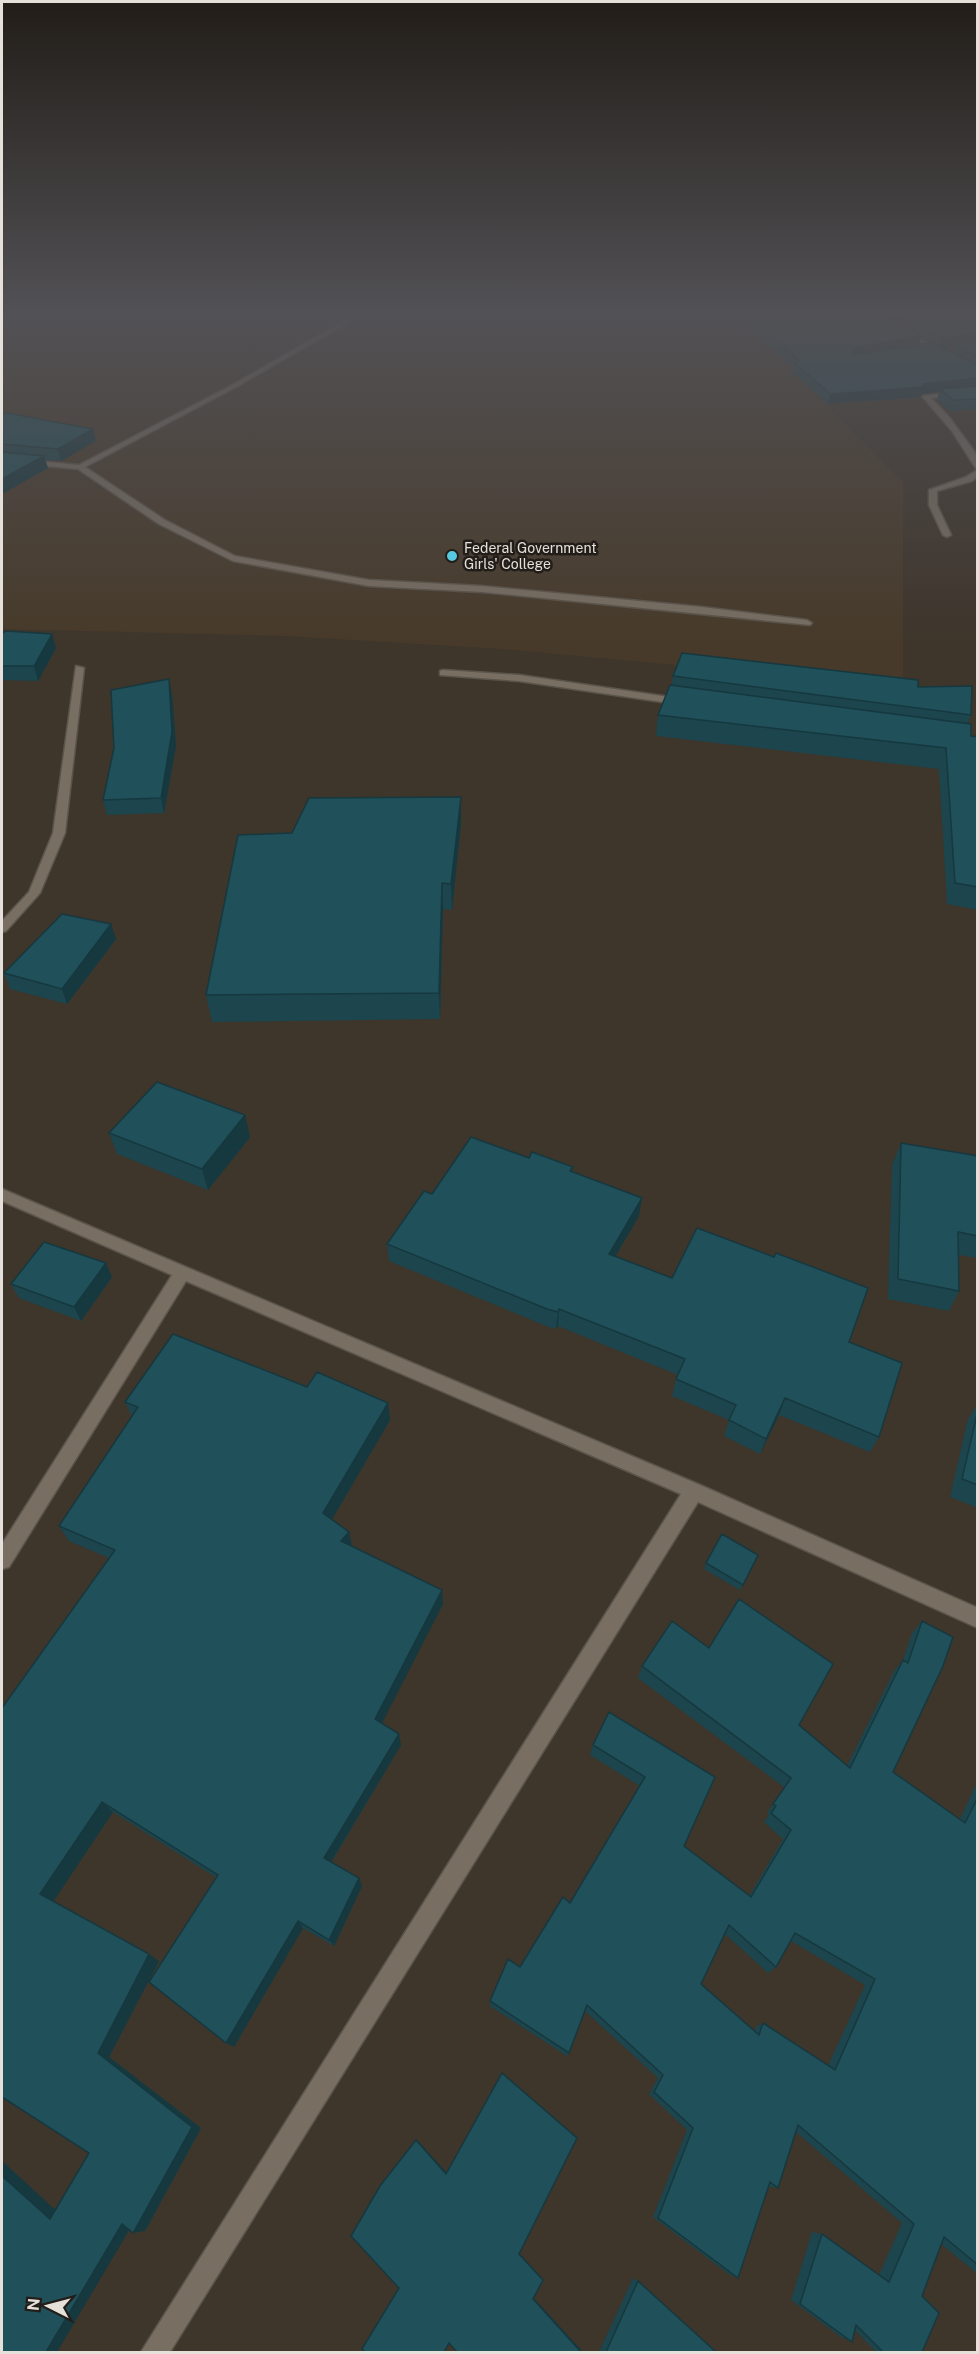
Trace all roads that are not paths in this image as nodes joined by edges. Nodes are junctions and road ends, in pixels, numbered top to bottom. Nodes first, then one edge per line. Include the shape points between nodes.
1 (168, 421) edge
2 (946, 421) edge
3 (2, 460) edge
4 (80, 467) junction
5 (978, 470) edge
6 (947, 535) dead end
7 (807, 623) dead end
8 (79, 668) dead end
9 (443, 673) dead end
10 (690, 703) edge
11 (2, 928) edge
12 (2, 1195) edge
13 (183, 1271) junction
14 (694, 1491) junction
15 (2, 1560) edge
16 (978, 1618) edge
17 (155, 2352) edge

1 - 4 street
2 - 5 street via 975,457
3 - 4 street
4 - 7 street via 162,522 233,558 369,583 494,591
5 - 6 street via 969,479 933,490 933,505
8 - 11 street via 59,832 34,893
9 - 10 street via 519,678
12 - 13 street
13 - 14 street
13 - 15 street
14 - 16 street
14 - 17 street

